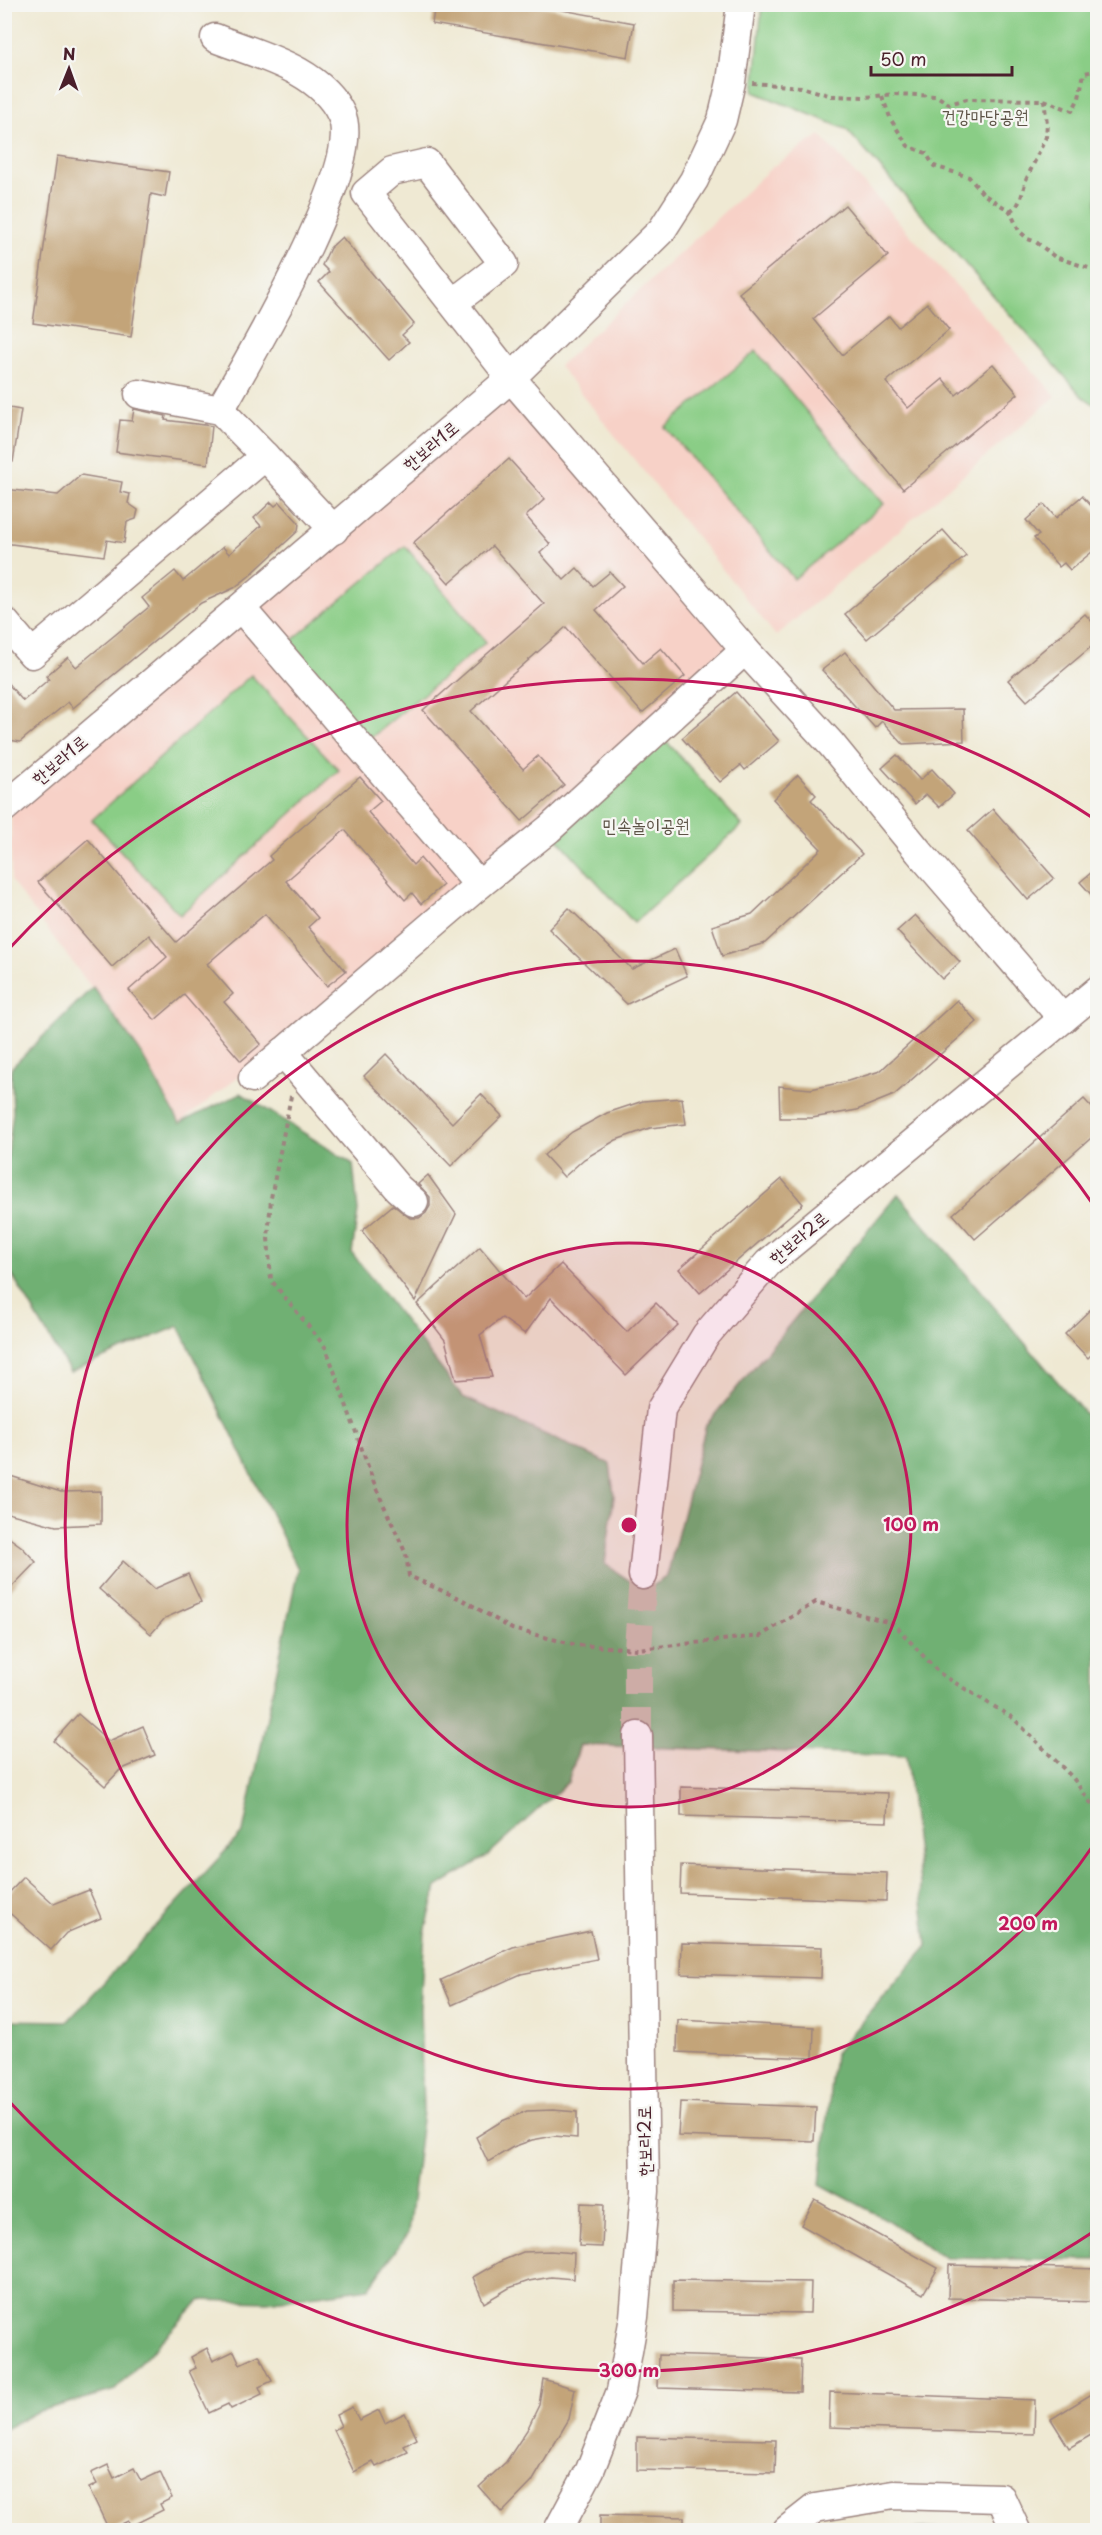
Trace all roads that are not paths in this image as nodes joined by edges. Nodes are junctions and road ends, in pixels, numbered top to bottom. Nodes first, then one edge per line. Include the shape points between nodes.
1 (741, 4) edge
2 (215, 38) dead end
3 (454, 302) junction
4 (511, 378) junction
5 (139, 394) dead end
6 (220, 410) junction
7 (265, 456) junction
8 (334, 530) junction
9 (241, 608) junction
10 (4, 621) edge
11 (745, 650) junction
12 (7, 801) edge
13 (479, 885) junction
14 (1098, 990) edge
15 (1063, 1019) junction
16 (289, 1060) junction
17 (253, 1078) dead end
18 (414, 1202) dead end
19 (643, 1575) tunnel mouth
20 (638, 1736) tunnel mouth
21 (558, 2530) edge
22 (787, 2530) edge
23 (1017, 2530) edge

1 - 4 street, 한보라1로 via 722,120 699,170 662,230
2 - 6 street via 270,59 324,90 342,116 345,142 329,200 296,274
3 - 3 street via 504,264 427,163 392,171 366,193
3 - 4 street
4 - 8 street, 한보라1로
4 - 11 street
5 - 6 street
6 - 7 street
7 - 8 street
7 - 10 street via 32,654
8 - 9 street, 한보라1로
9 - 12 street, 한보라1로
9 - 13 street
11 - 13 street via 549,829
11 - 15 street via 831,744
13 - 16 street
14 - 15 street, 한보라2로
15 - 19 street, 한보라2로 via 768,1263 706,1335 661,1409
16 - 17 street
16 - 18 street
20 - 21 street, 한보라2로 via 645,2190 634,2317 621,2391 590,2470
22 - 23 street via 815,2508 894,2495 1001,2498

